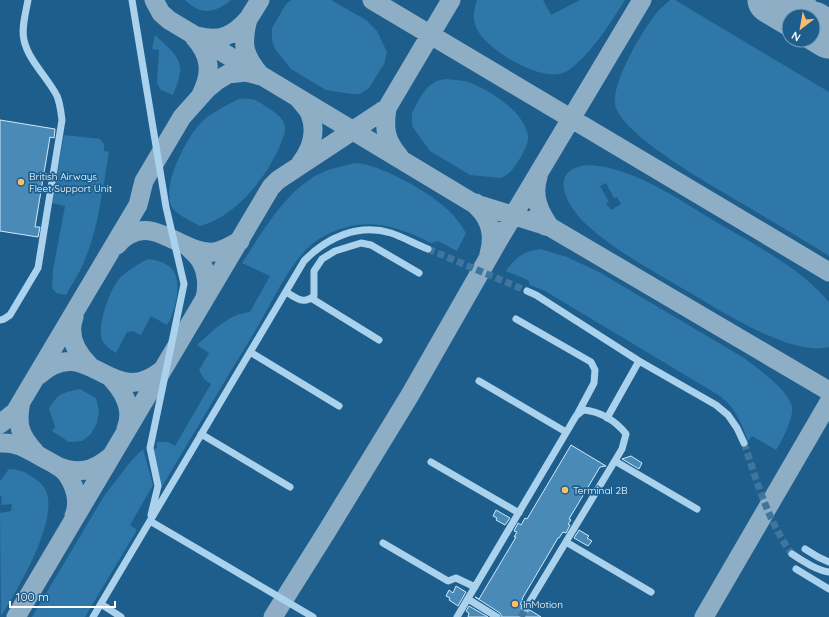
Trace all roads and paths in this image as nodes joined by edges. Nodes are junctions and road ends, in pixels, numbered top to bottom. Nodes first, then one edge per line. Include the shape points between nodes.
1 (28, 0) edge
2 (132, 0) edge
3 (428, 249) tunnel mouth
4 (419, 273) dead end
5 (527, 291) tunnel mouth
6 (286, 292) junction
7 (311, 298) junction
8 (516, 319) dead end
9 (0, 320) edge
10 (379, 340) dead end
11 (250, 352) junction
12 (639, 361) junction
13 (479, 381) dead end
14 (339, 406) dead end
15 (576, 416) junction
16 (607, 418) junction
17 (566, 432) junction
18 (202, 434) junction
19 (744, 443) tunnel mouth
20 (615, 461) junction
21 (431, 462) dead end
22 (290, 487) dead end
23 (697, 510) dead end
24 (519, 513) junction
25 (150, 521) junction
26 (566, 542) junction
27 (383, 543) dead end
28 (805, 549) dead end
29 (792, 554) tunnel mouth
30 (829, 562) edge
31 (796, 569) dead end
32 (829, 572) edge
33 (475, 587) junction
34 (829, 589) edge
35 (651, 592) dead end
36 (468, 598) junction
37 (101, 604) junction
38 (526, 608) tunnel mouth
39 (93, 617) edge
40 (121, 617) edge
41 (314, 617) edge
42 (457, 617) edge
43 (497, 617) edge

1 - 9 lane via 23,39 57,96 62,120 38,268 10,315
2 - 25 lane via 166,207 184,284 150,448 158,486
3 - 6 lane via 379,231 346,234 315,250 304,261
4 - 7 lane via 371,245 361,243 335,251 322,260 314,271 314,296
5 - 12 lane
6 - 7 lane via 302,301 309,301
6 - 11 lane
7 - 10 lane
8 - 15 lane via 591,362 595,370 594,383
11 - 14 lane
11 - 18 lane
12 - 16 lane
12 - 19 lane via 716,405 728,415
13 - 17 lane
15 - 16 lane via 583,410 592,410
15 - 17 lane
16 - 20 lane via 618,424 626,434
17 - 24 lane
18 - 22 lane
18 - 25 lane
20 - 23 lane
20 - 26 lane
21 - 24 lane
24 - 33 lane
25 - 37 lane
25 - 41 lane
26 - 35 lane
26 - 38 lane
27 - 33 lane via 448,582 456,578
28 - 30 lane
29 - 32 lane via 824,572
31 - 34 lane
33 - 36 lane
36 - 42 lane
36 - 43 lane
37 - 39 lane
37 - 40 lane

